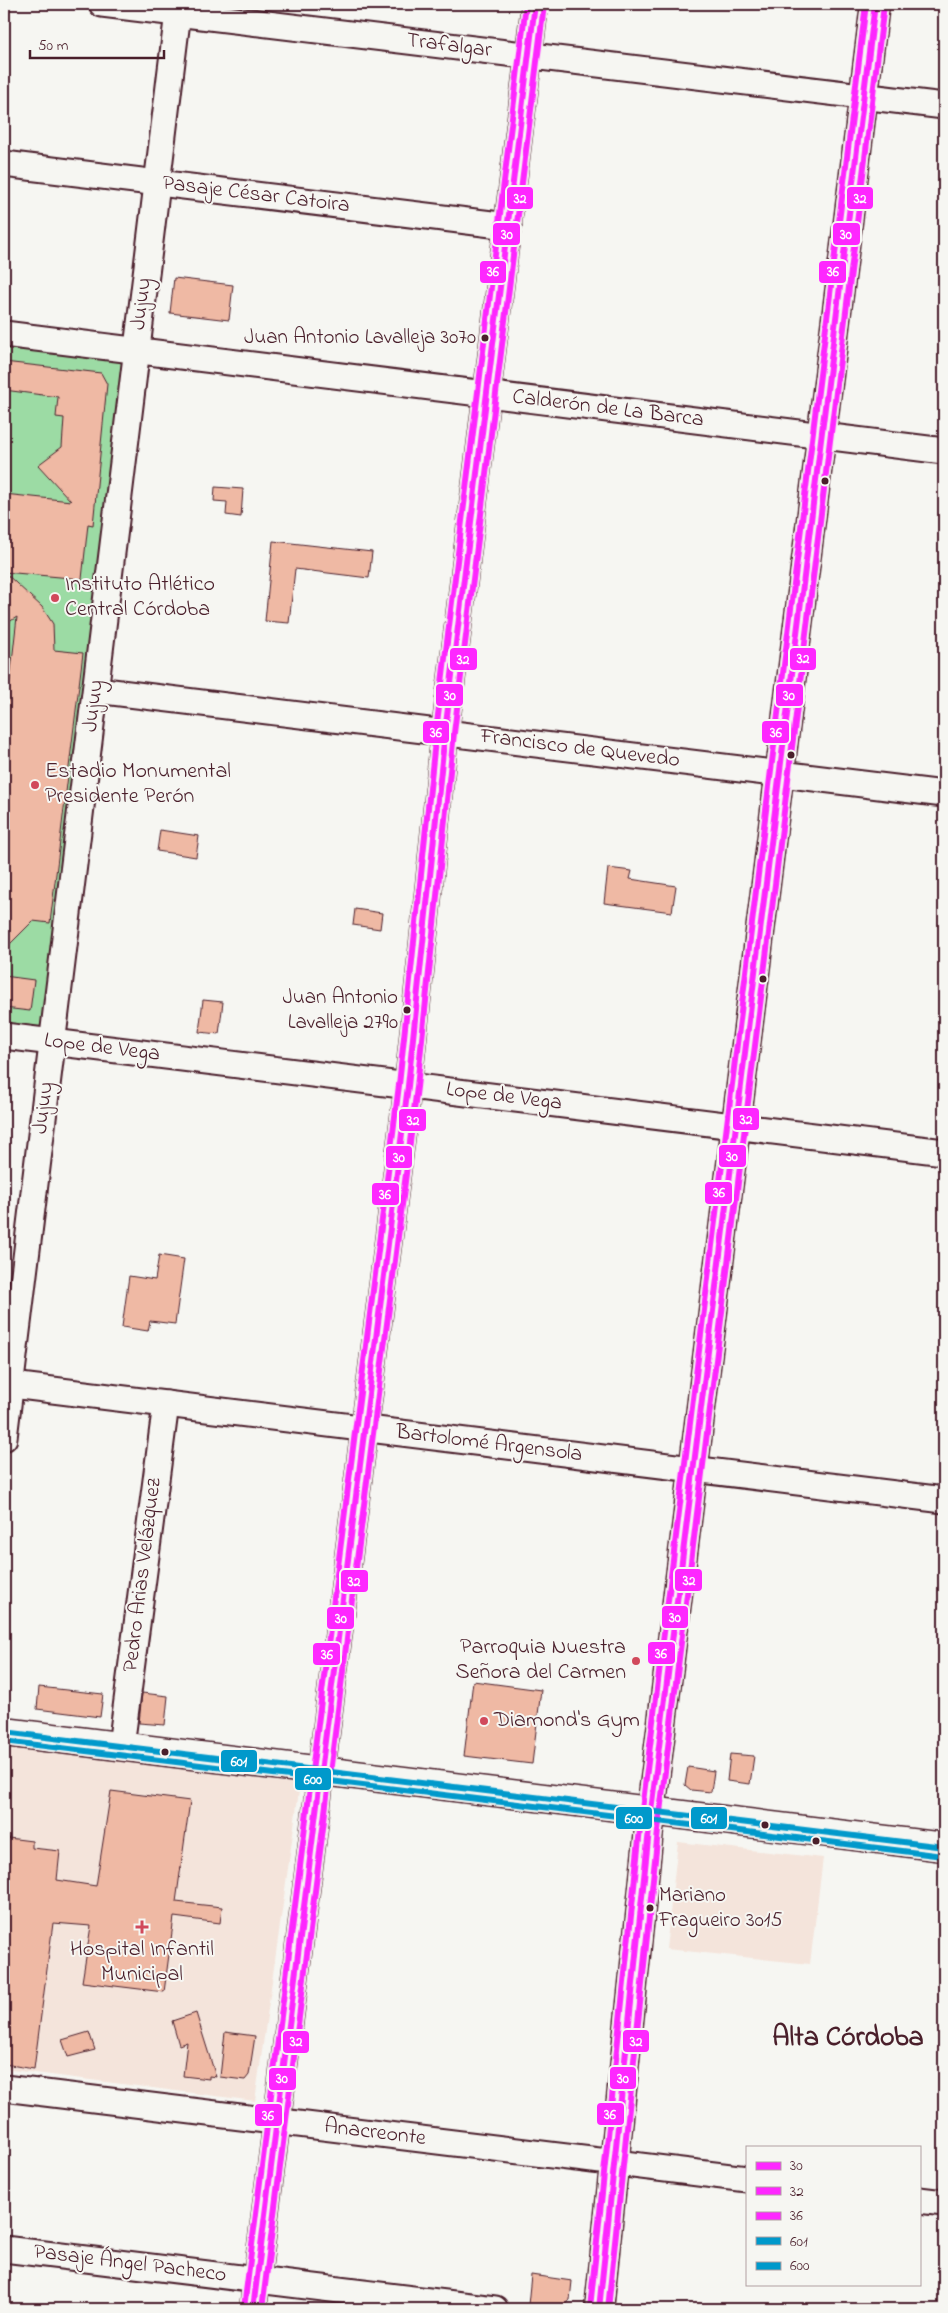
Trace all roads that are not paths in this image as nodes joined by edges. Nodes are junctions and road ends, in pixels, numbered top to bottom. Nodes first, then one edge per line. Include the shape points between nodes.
1 (102, 4) edge
2 (535, 4) edge
3 (875, 4) edge
4 (179, 8) edge
5 (530, 56) junction
6 (863, 96) junction
7 (944, 106) edge
8 (4, 164) edge
9 (157, 182) junction
10 (508, 226) junction
11 (4, 334) edge
12 (137, 350) junction
13 (487, 394) junction
14 (821, 436) junction
15 (944, 451) edge
16 (96, 690) junction
17 (445, 732) junction
18 (780, 774) junction
19 (944, 794) edge
20 (4, 1036) edge
21 (52, 1042) junction
22 (408, 1086) junction
23 (736, 1126) junction
24 (944, 1152) edge
25 (7, 1384) edge
26 (166, 1404) junction
27 (364, 1428) junction
28 (4, 1438) edge
29 (693, 1469) junction
30 (944, 1500) edge
31 (4, 1732) edge
32 (121, 1746) junction
33 (321, 1770) junction
34 (652, 1810) junction
35 (944, 1847) edge
36 (4, 2088) edge
37 (277, 2121) junction
38 (613, 2162) junction
39 (746, 2179) edge
40 (920, 2200) edge
41 (944, 2203) edge
42 (4, 2248) edge
43 (257, 2280) junction
44 (253, 2309) edge
45 (495, 2309) edge
46 (599, 2309) edge

1 - 4 street, Trafalgar
2 - 5 street
3 - 6 main road
4 - 5 street, Trafalgar
4 - 9 street, Jujuy
5 - 6 street, Trafalgar
5 - 10 street
6 - 7 street, Trafalgar
6 - 14 main road
8 - 9 street, Pasaje César Catoira
9 - 10 street, Pasaje César Catoira
9 - 12 street, Jujuy
10 - 13 street
11 - 12 street, Calderón de La Barca
12 - 13 street, Calderón de La Barca
12 - 16 street, Jujuy
13 - 14 street, Calderón de La Barca
13 - 17 street
14 - 15 street, Calderón de La Barca
14 - 18 main road
16 - 17 street, Francisco de Quevedo
16 - 21 street, Jujuy
17 - 18 street, Francisco de Quevedo
17 - 22 street
18 - 19 street, Francisco de Quevedo
18 - 23 main road
20 - 21 street, Lope de Vega
21 - 22 street, Lope de Vega
21 - 25 street, Jujuy
22 - 23 street, Lope de Vega
22 - 27 street
23 - 24 street, Lope de Vega
23 - 29 main road
25 - 26 street, Bartolomé Argensola
25 - 28 street, Jujuy
26 - 27 street, Bartolomé Argensola
26 - 32 street, Pedro Arias Velázquez
27 - 29 street, Bartolomé Argensola
27 - 33 street
29 - 30 street, Bartolomé Argensola
29 - 34 main road
31 - 32 main road
32 - 33 main road
33 - 34 main road
33 - 37 street
34 - 35 main road
34 - 38 main road
36 - 37 street, Anacreonte
37 - 38 street, Anacreonte
37 - 43 street
38 - 39 street, Anacreonte
38 - 46 main road
40 - 41 street
42 - 43 street, Pasaje Ángel Pacheco
43 - 44 street
43 - 45 street, Pasaje Ángel Pacheco

